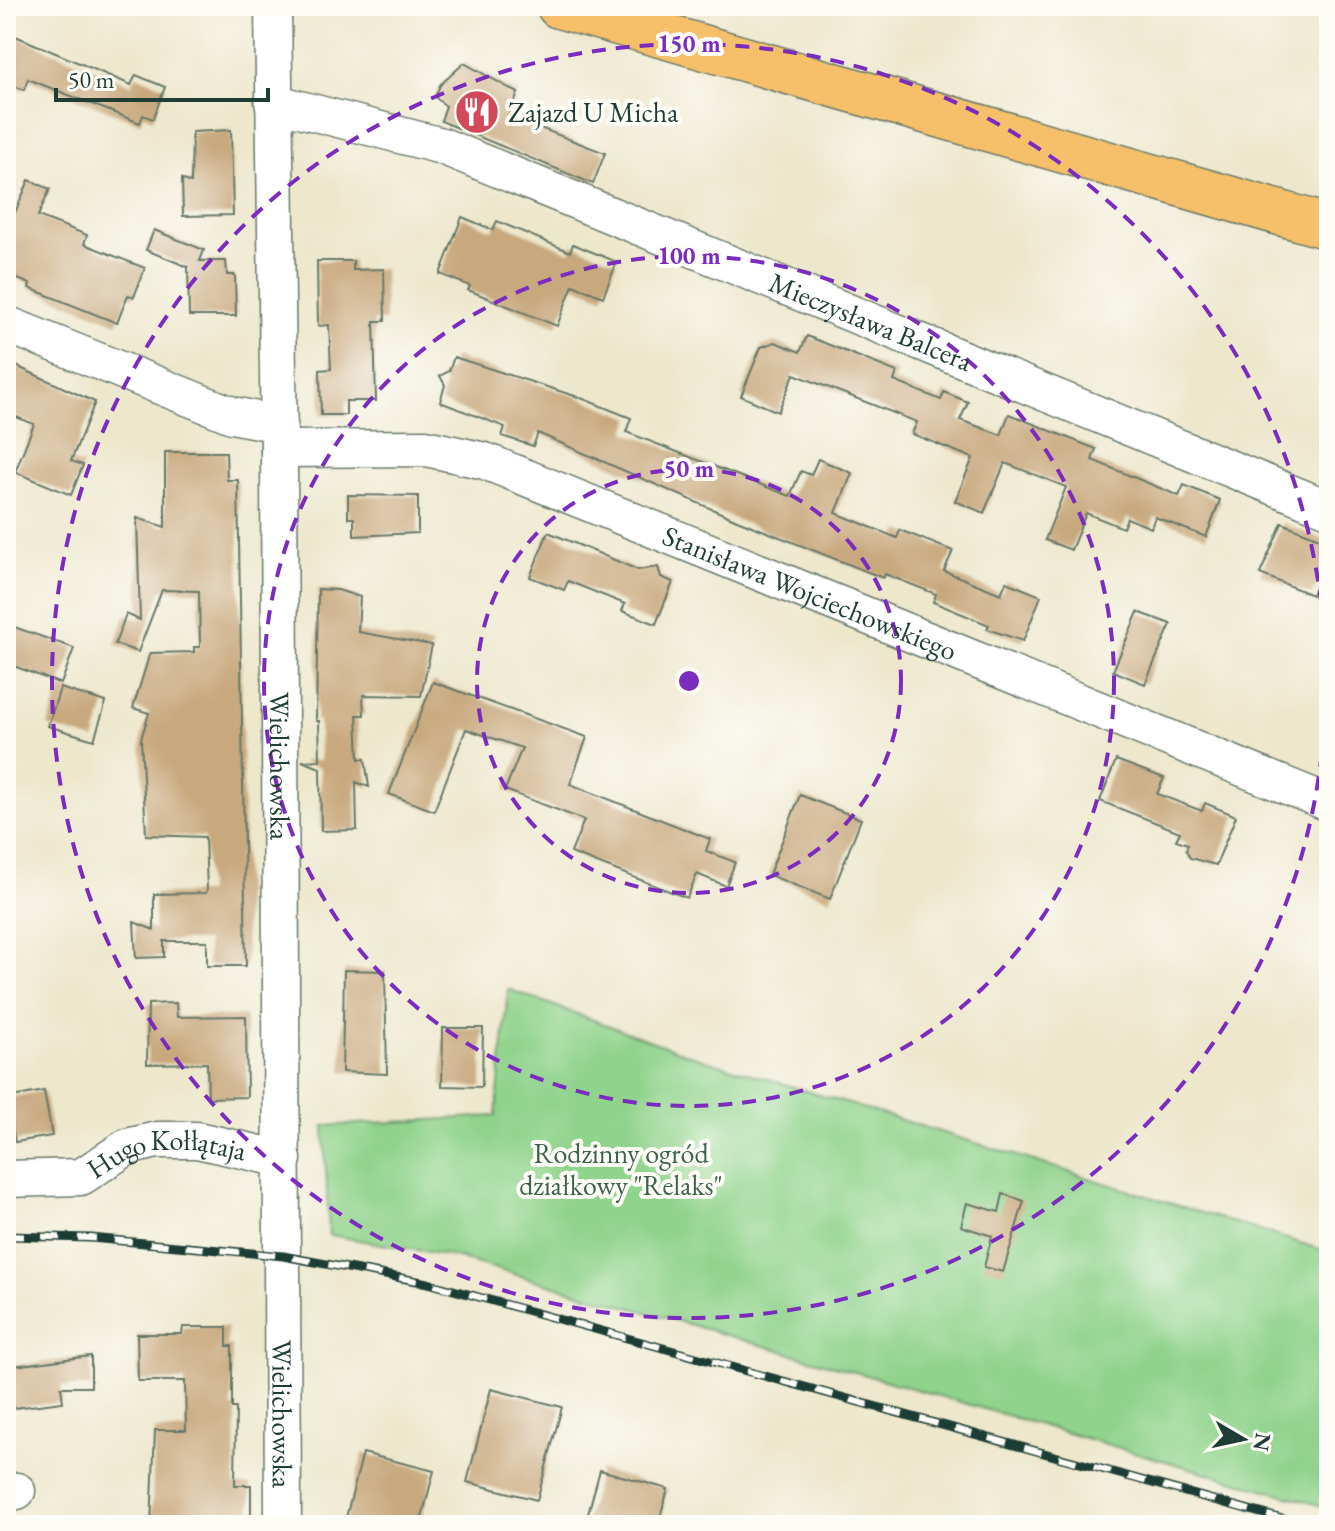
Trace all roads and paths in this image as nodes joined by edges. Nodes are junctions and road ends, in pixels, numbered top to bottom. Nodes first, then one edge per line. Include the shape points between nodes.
1 (273, 6) edge
2 (559, 6) edge
3 (273, 102) junction
4 (1329, 227) edge
5 (6, 324) edge
6 (279, 436) junction
7 (1329, 509) edge
8 (1329, 803) edge
9 (283, 1159) junction
10 (6, 1179) edge
11 (283, 1525) edge

1 - 3 street, Wielichowska
2 - 4 main road
3 - 6 street, Wielichowska
3 - 7 street, Mieczysława Balcera via 442,146
5 - 6 street, Stanisława Wojciechowskiego
6 - 8 street, Stanisława Wojciechowskiego via 426,448 485,461
6 - 9 street, Wielichowska
9 - 10 street, Hugo Kołłątaja via 197,1140 157,1140 127,1147 81,1177
9 - 11 street, Wielichowska

